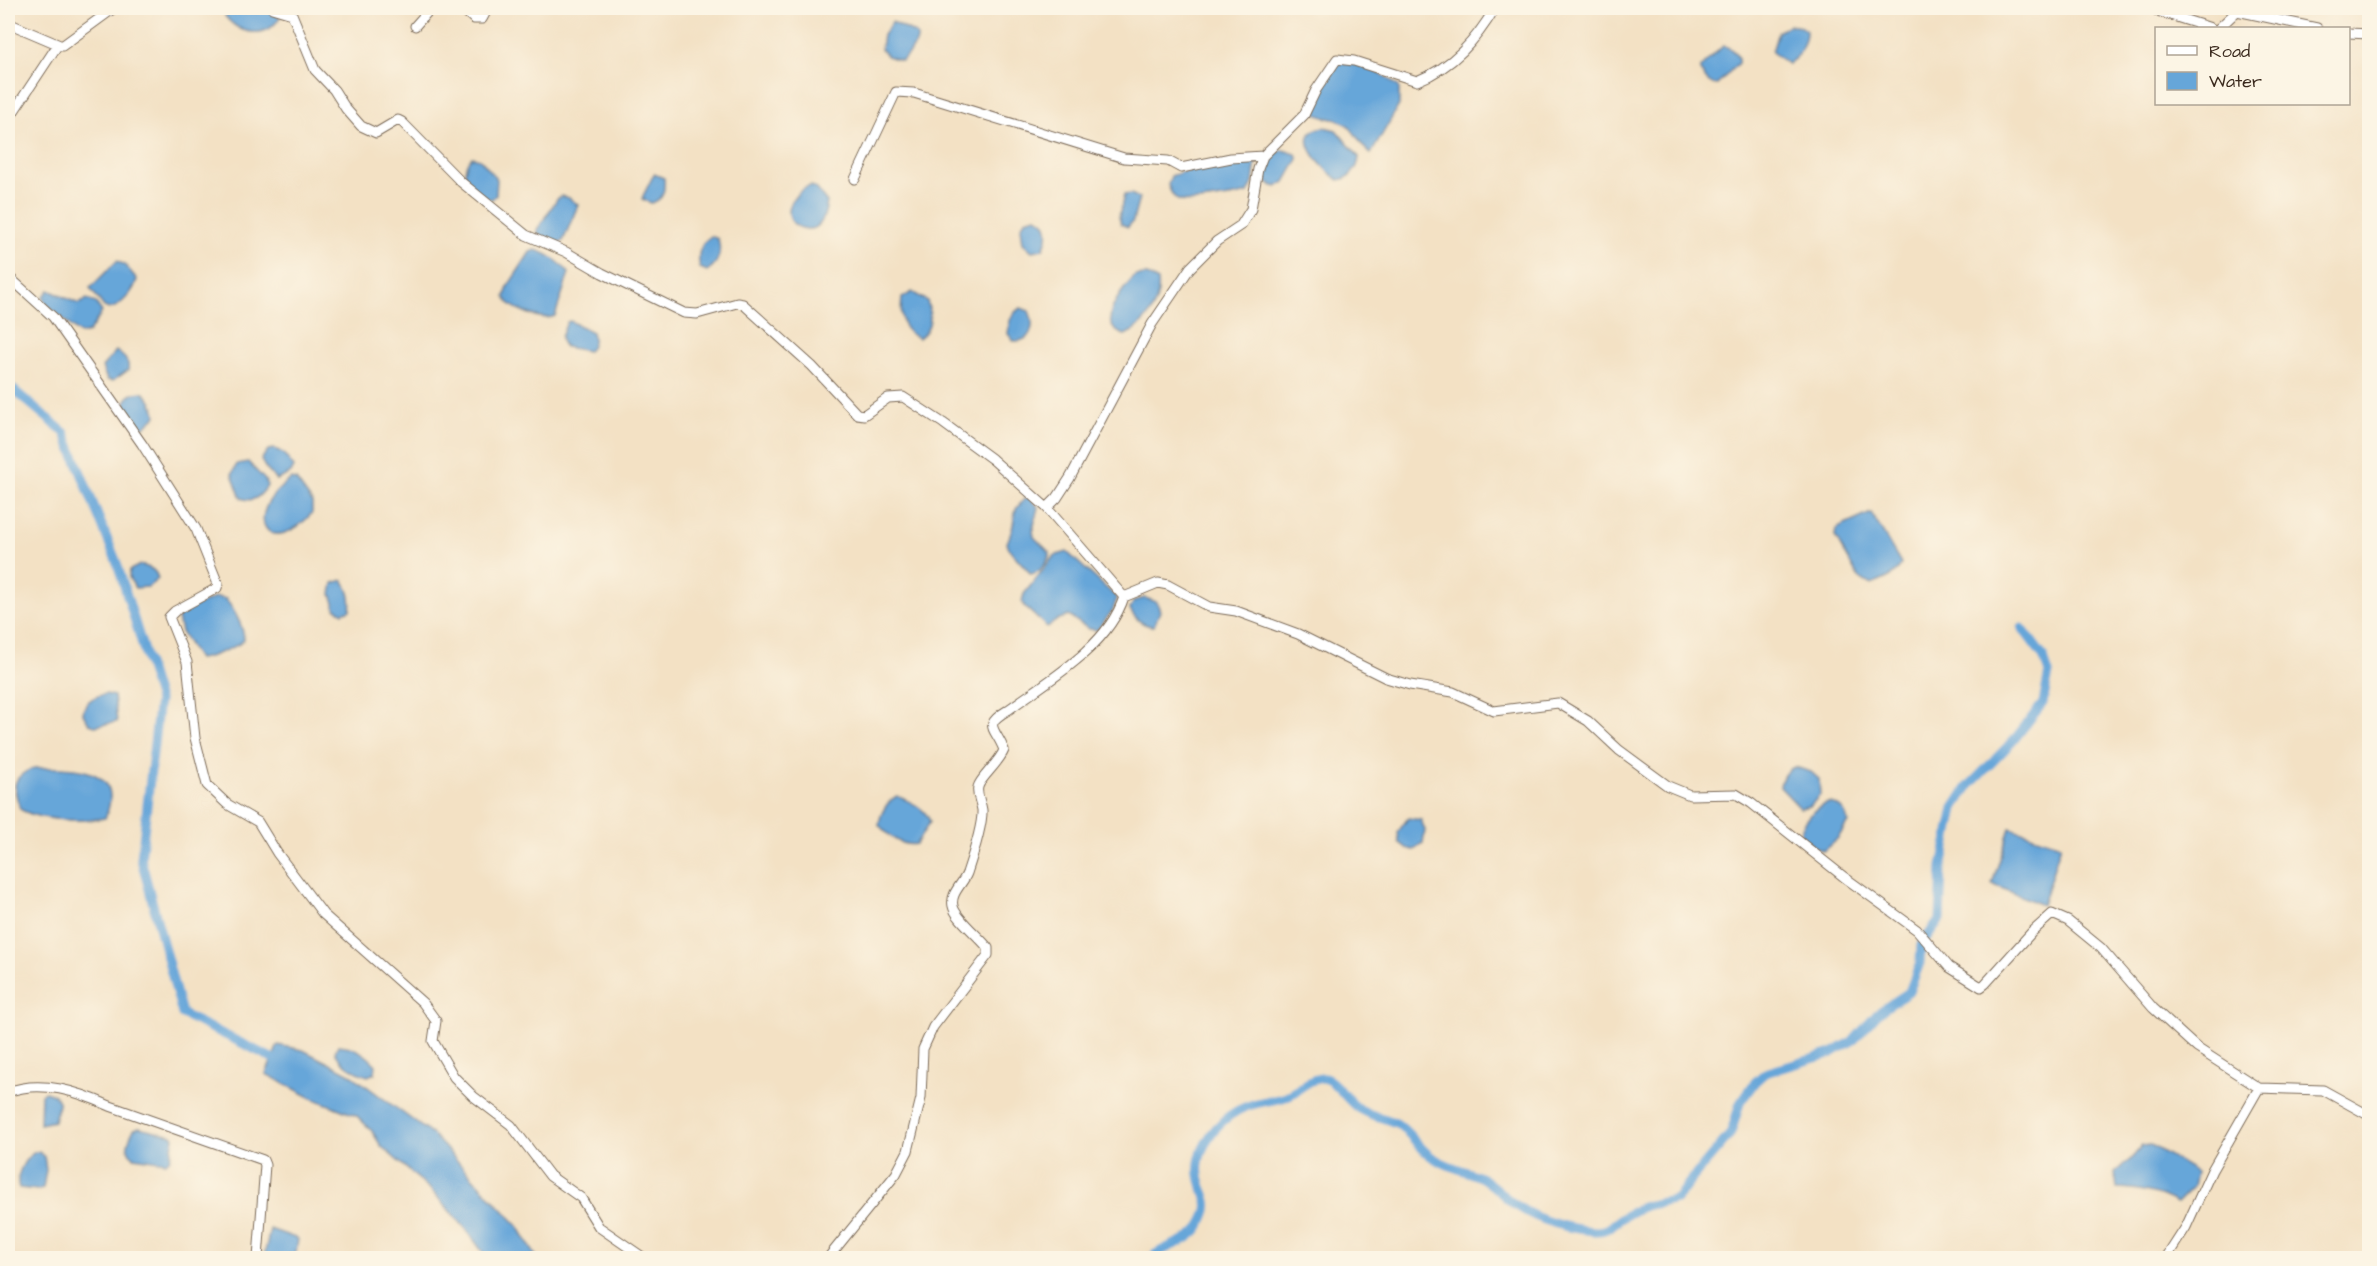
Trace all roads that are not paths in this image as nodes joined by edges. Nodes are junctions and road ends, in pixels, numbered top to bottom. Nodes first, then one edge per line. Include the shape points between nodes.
1 (114, 8) edge
2 (272, 8) edge
3 (431, 8) edge
4 (462, 8) edge
5 (488, 8) edge
6 (1495, 8) edge
7 (2148, 8) edge
8 (2237, 9) edge
9 (8, 23) edge
10 (415, 26) dead end
11 (2208, 27) edge
12 (2219, 27) edge
13 (2313, 27) edge
14 (2350, 33) edge
15 (2370, 34) edge
16 (57, 46) junction
17 (8, 120) edge
18 (1263, 156) junction
19 (855, 179) dead end
20 (8, 276) edge
21 (1047, 508) junction
22 (1124, 597) junction
23 (2259, 1088) junction
24 (8, 1092) edge
25 (2370, 1116) edge
26 (258, 1258) edge
27 (644, 1258) edge
28 (828, 1258) edge
29 (2166, 1258) edge

1 - 16 street via 66,44
2 - 21 street via 292,15 315,70 361,126 376,133 398,120 402,122 461,182 526,235 684,313 697,315 743,304 812,366 857,414 864,415 888,398 903,397 992,459
3 - 10 street
4 - 5 street via 474,19 482,19
6 - 18 street via 1482,31 1457,58 1417,81 1337,59 1304,115
7 - 11 street
8 - 12 street
8 - 13 street
9 - 16 street
14 - 15 street
16 - 17 street
18 - 19 street via 1181,168 1168,161 1124,158 914,93 896,92
18 - 21 street via 1251,209 1241,225 1190,268 1152,324 1070,478
20 - 27 street via 53,317 159,469 207,552 217,588 175,610 169,618 187,662 195,738 207,785 227,804 258,822 323,914 423,1003 436,1021 433,1041 454,1077 511,1125 550,1176 581,1198 599,1227
21 - 22 street
22 - 23 street via 1158,584 1168,585 1209,607 1236,610 1280,626 1386,678 1453,692 1494,711 1558,703 1668,786 1690,795 1736,794 1751,803 1917,930 1949,967 1981,987 2052,914 2068,921 2101,948 2153,1008 2198,1048
22 - 28 street via 1119,613 1094,646 992,723 1004,750 978,785 982,810 978,831 966,874 953,895 953,907 988,948 988,955 933,1027 923,1049 921,1098 908,1151 896,1174
23 - 25 street via 2323,1090
23 - 29 street
24 - 26 street via 44,1087 87,1095 263,1160

